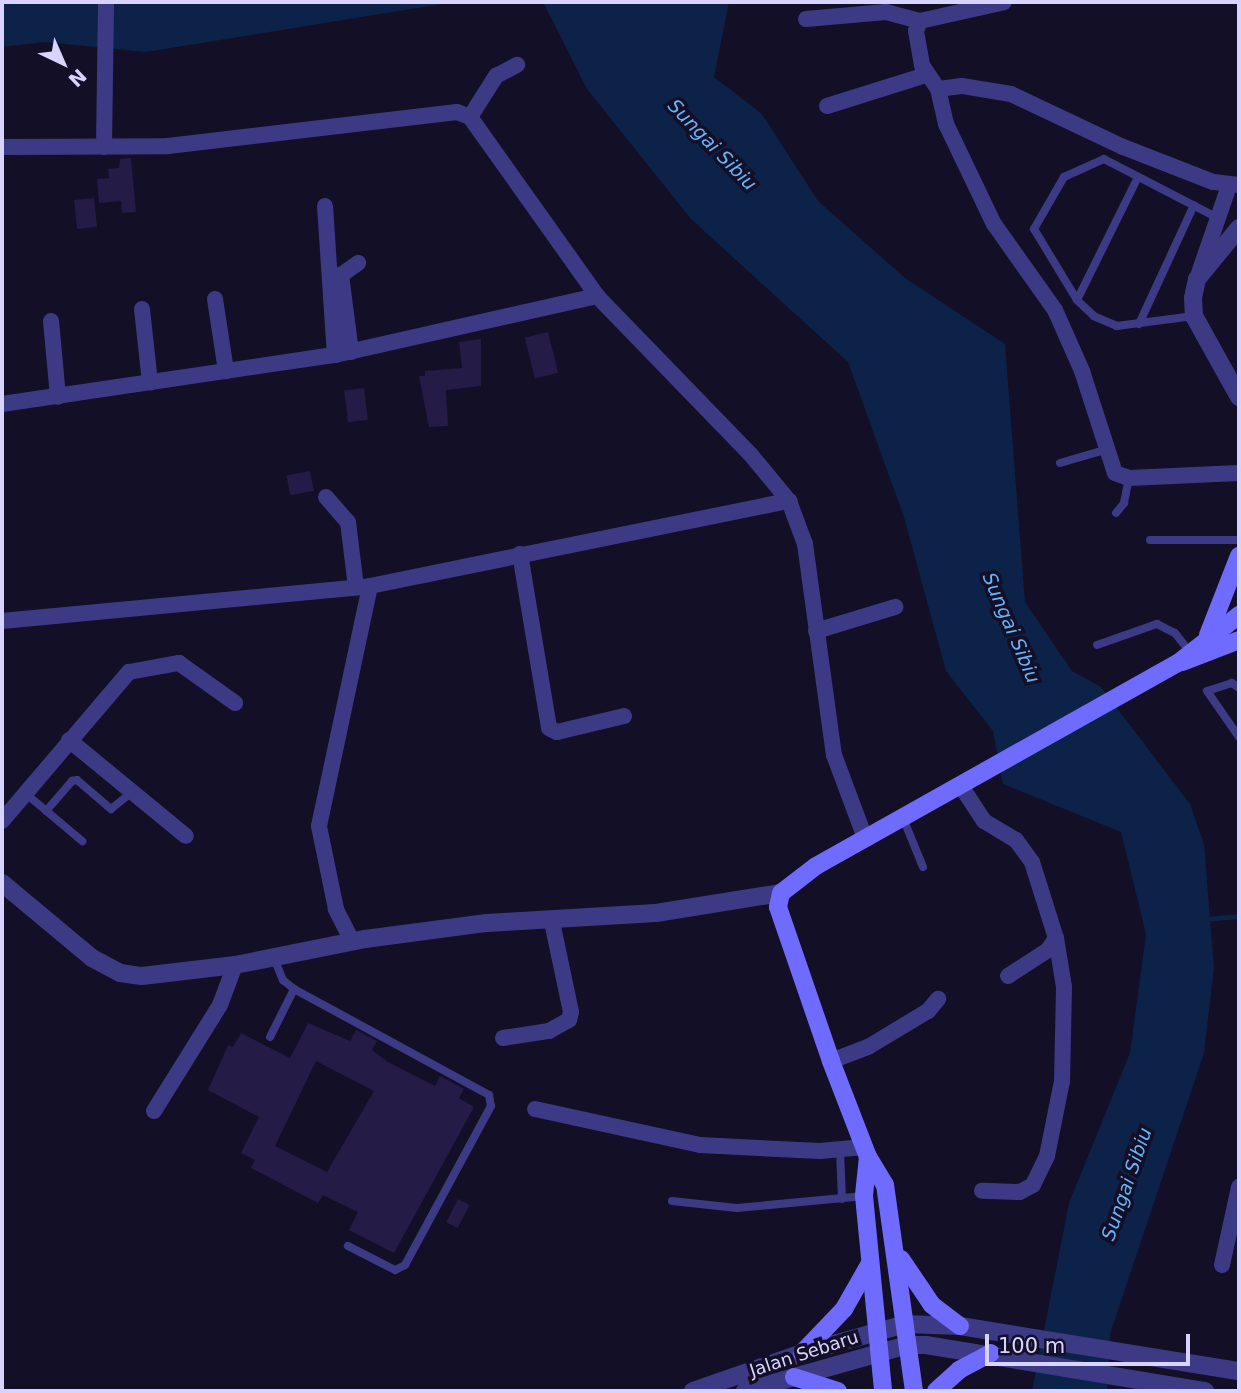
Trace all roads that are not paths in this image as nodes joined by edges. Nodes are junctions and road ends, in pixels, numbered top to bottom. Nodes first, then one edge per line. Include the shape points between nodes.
1 (106, 2) edge
2 (1004, 2) edge
3 (956, 6) edge
4 (806, 19) dead end
5 (920, 21) junction
6 (517, 65) dead end
7 (926, 75) junction
8 (938, 89) junction
9 (827, 106) dead end
10 (470, 117) junction
11 (2, 147) edge
12 (104, 147) junction
13 (1123, 147) junction
14 (1114, 164) junction
15 (1138, 177) junction
16 (1234, 186) edge
17 (1194, 205) junction
18 (325, 206) dead end
19 (1218, 218) junction
20 (1239, 228) edge
21 (358, 263) dead end
22 (1197, 279) junction
23 (597, 296) junction
24 (215, 299) dead end
25 (1077, 300) junction
26 (142, 309) dead end
27 (1194, 316) junction
28 (51, 321) dead end
29 (1139, 324) junction
30 (343, 353) junction
31 (226, 372) junction
32 (150, 383) junction
33 (58, 397) junction
34 (1239, 397) edge
35 (2, 404) edge
36 (1105, 450) junction
37 (1060, 463) dead end
38 (1239, 473) edge
39 (1129, 478) junction
40 (326, 497) dead end
41 (789, 501) junction
42 (1116, 513) dead end
43 (1150, 540) dead end
44 (1239, 540) edge
45 (520, 554) junction
46 (1239, 556) edge
47 (363, 587) junction
48 (895, 607) dead end
49 (1239, 615) edge
50 (2, 621) edge
51 (816, 631) junction
52 (1239, 640) edge
53 (1097, 645) dead end
54 (1197, 653) junction
55 (1239, 660) edge
56 (1239, 688) edge
57 (236, 703) dead end
58 (624, 716) dead end
59 (1238, 724) edge
60 (1239, 737) edge
61 (69, 740) junction
62 (961, 786) junction
63 (132, 792) junction
64 (25, 793) junction
65 (46, 811) junction
66 (903, 818) junction
67 (2, 821) edge
68 (186, 836) dead end
69 (865, 838) junction
70 (82, 841) dead end
71 (923, 867) dead end
72 (2, 883) edge
73 (781, 893) junction
74 (552, 922) junction
75 (1056, 938) junction
76 (352, 940) junction
77 (274, 958) junction
78 (235, 965) junction
79 (1008, 976) dead end
80 (294, 989) junction
81 (938, 999) dead end
82 (270, 1037) dead end
83 (503, 1038) dead end
84 (831, 1061) junction
85 (535, 1109) dead end
86 (154, 1111) dead end
87 (840, 1150) junction
88 (866, 1152) junction
89 (1239, 1187) edge
90 (982, 1191) dead end
91 (864, 1196) junction
92 (842, 1199) junction
93 (672, 1201) dead end
94 (348, 1246) dead end
95 (896, 1250) junction
96 (869, 1265) junction
97 (1222, 1265) dead end
98 (905, 1324) junction
99 (960, 1326) junction
100 (874, 1331) junction
101 (908, 1345) junction
102 (802, 1353) junction
103 (990, 1353) junction
104 (877, 1354) junction
105 (1239, 1371) edge
106 (794, 1377) junction
107 (693, 1391) edge
108 (745, 1391) edge
109 (838, 1391) edge
110 (883, 1391) edge
111 (914, 1391) edge
112 (936, 1391) edge
113 (1205, 1391) edge

1 - 12 street
2 - 3 street
3 - 5 street
4 - 5 street via 886,12
5 - 7 street via 916,31
6 - 10 street via 496,76
7 - 8 street
7 - 9 street
8 - 13 street via 962,86 1012,94
8 - 36 street via 946,124 994,224 1055,310 1098,413
10 - 12 street via 457,112 168,146
10 - 23 street
11 - 12 street
13 - 14 lane
13 - 16 street
14 - 15 lane
14 - 25 lane via 1097,160 1064,177 1034,229
15 - 17 lane
15 - 25 lane
16 - 19 street
17 - 19 lane
17 - 29 lane
18 - 30 street
19 - 22 street
20 - 22 street
21 - 30 street via 344,270 341,281
22 - 27 street
23 - 30 street
23 - 41 street via 751,455
24 - 31 street
25 - 29 lane via 1094,316 1117,327
26 - 32 street
27 - 29 lane
27 - 34 street
28 - 33 street
30 - 31 street
31 - 32 street
32 - 33 street
33 - 35 street
36 - 37 lane
36 - 39 street via 1115,473
38 - 39 street
39 - 42 lane via 1124,503
40 - 47 street via 348,522
41 - 45 street
41 - 51 street via 805,544
43 - 44 lane
45 - 47 street
45 - 58 street via 549,728 556,732
46 - 54 main road via 1219,614
47 - 50 street
47 - 76 street via 318,826 336,909
48 - 51 street
49 - 54 main road
51 - 69 street via 834,755
52 - 54 main road
53 - 54 lane via 1157,624
54 - 55 main road
54 - 62 main road
56 - 59 lane via 1232,683 1207,691
57 - 61 street via 189,666 164,663 118,679
59 - 60 lane
61 - 63 street
61 - 64 street
62 - 66 main road
62 - 75 street via 985,821 1024,849
63 - 65 lane via 111,809 77,780 72,781
63 - 68 street
64 - 65 lane
64 - 67 street
65 - 70 lane
66 - 69 main road
66 - 71 lane
69 - 73 main road
72 - 78 street via 92,958 120,973 168,976
73 - 74 street via 656,913
73 - 84 main road via 778,907
74 - 76 street via 487,923
74 - 83 street via 569,1020 549,1031
75 - 79 street via 1048,950
75 - 90 street via 1064,987 1062,1081 1047,1156 1033,1185 1020,1192
76 - 77 street
77 - 78 street
77 - 80 lane via 283,980
78 - 86 street via 220,1005
80 - 82 lane
80 - 94 lane via 489,1095 491,1106 405,1265 395,1269
81 - 84 street via 928,1011 868,1047
84 - 88 main road
85 - 87 street via 687,1144
87 - 88 street
87 - 92 lane
88 - 91 main road
88 - 95 main road via 885,1185
89 - 97 street
91 - 92 lane
91 - 96 main road
92 - 93 lane via 737,1208
95 - 98 main road
95 - 99 main road via 915,1286
96 - 100 main road
96 - 102 main road via 844,1309
98 - 99 street, Jalan Sebaru
98 - 100 street, Jalan Sebaru
98 - 101 main road
99 - 105 street, Jalan Sebaru
100 - 102 street, Jalan Sebaru
100 - 104 main road
101 - 103 street
101 - 104 street, Jalan Sebaru
101 - 111 main road
102 - 107 street, Jalan Sebaru
103 - 112 main road via 959,1370
103 - 113 street
104 - 106 street, Jalan Sebaru
104 - 110 main road
106 - 108 street, Jalan Sebaru
106 - 109 main road

